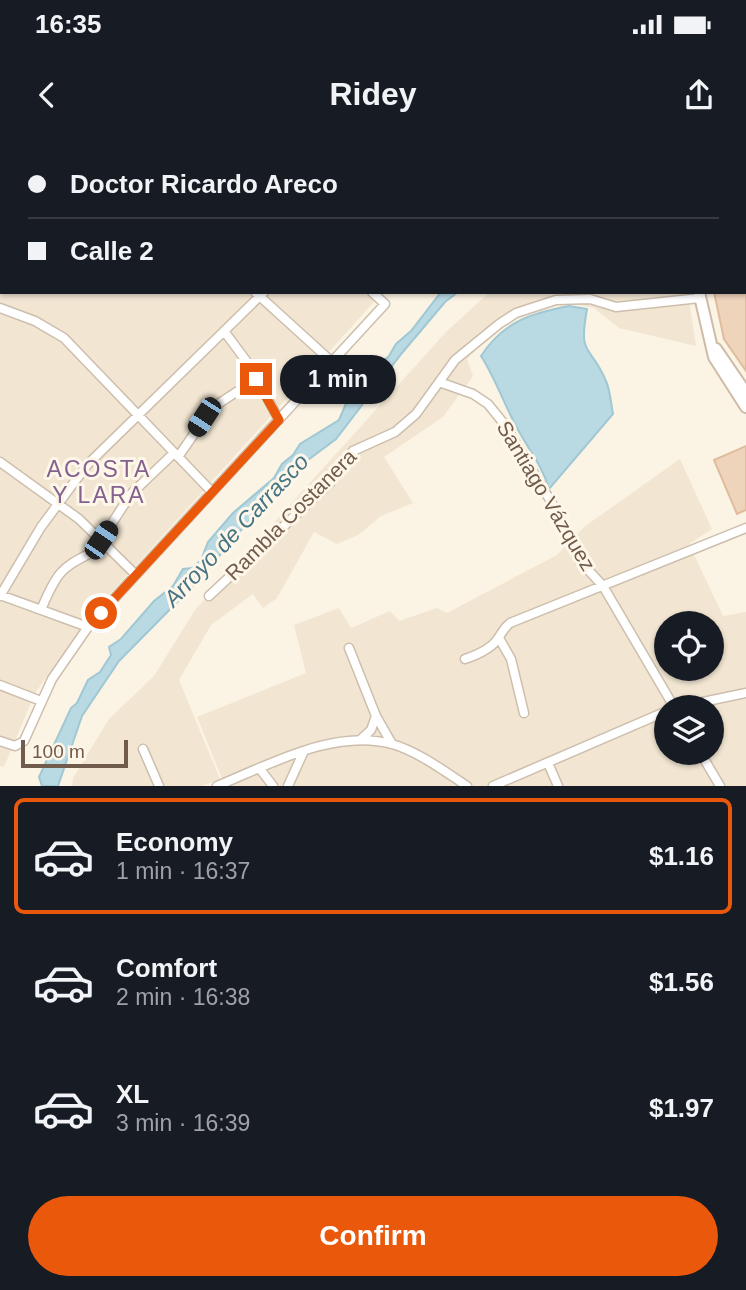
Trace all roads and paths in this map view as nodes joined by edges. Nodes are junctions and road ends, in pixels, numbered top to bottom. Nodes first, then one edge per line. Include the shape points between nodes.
1 (259, 294) edge
2 (374, 294) edge
3 (699, 295) edge
4 (0, 308) edge
5 (224, 331) junction
6 (713, 347) junction
7 (332, 362) junction
8 (256, 379) junction
9 (439, 382) junction
10 (746, 393) edge
11 (746, 407) edge
12 (136, 415) junction
13 (279, 420) junction
14 (176, 455) junction
15 (0, 462) edge
16 (212, 492) junction
17 (58, 503) junction
18 (746, 528) edge
19 (103, 542) junction
20 (136, 575) junction
21 (603, 586) junction
22 (0, 595) edge
23 (209, 596) dead end
24 (41, 610) junction
25 (88, 627) junction
26 (499, 638) junction
27 (349, 648) dead end
28 (465, 659) dead end
29 (0, 685) edge
30 (746, 693) edge
31 (670, 695) edge
32 (724, 697) edge
33 (41, 701) junction
34 (524, 713) dead end
35 (376, 716) junction
36 (654, 717) edge
37 (360, 740) junction
38 (0, 741) edge
39 (392, 744) junction
40 (143, 750) dead end
41 (303, 753) junction
42 (548, 763) junction
43 (708, 765) edge
44 (260, 769) junction
45 (159, 786) edge
46 (217, 786) edge
47 (273, 786) edge
48 (288, 786) edge
49 (467, 786) edge
50 (494, 786) edge
51 (558, 786) edge
52 (720, 786) edge

1 - 5 street
1 - 7 street
2 - 7 street via 385,304
3 - 6 main road
3 - 9 street, Rambla Costanera via 616,307 590,299 556,300 516,313 456,360
4 - 12 street via 64,338
5 - 8 street
5 - 12 street
6 - 10 main road
6 - 11 main road via 722,373
7 - 13 street
8 - 13 street
8 - 14 street via 212,408
9 - 21 street, Santiago Vázquez via 473,394 505,425 556,510 580,561
9 - 23 street, Rambla Costanera via 416,414 395,432 353,451 330,482
12 - 14 street
12 - 17 street via 87,465
13 - 16 street
14 - 16 street
14 - 19 street via 131,494
15 - 17 street
16 - 20 street
17 - 19 street
17 - 22 street
18 - 21 street
19 - 20 street
19 - 24 street via 63,568
20 - 25 street
21 - 26 street via 510,623
21 - 31 street, Santiago Vázquez
22 - 24 street
24 - 25 street
25 - 33 street
26 - 28 street
26 - 34 street via 511,659
27 - 35 street
29 - 33 street
30 - 32 street
33 - 38 street via 20,745
35 - 37 street via 371,730
35 - 39 street
36 - 42 street
37 - 39 street
37 - 41 street
39 - 49 street
40 - 45 street
41 - 44 street
41 - 48 street
42 - 50 street
42 - 51 street
43 - 52 street
44 - 46 street
44 - 47 street

